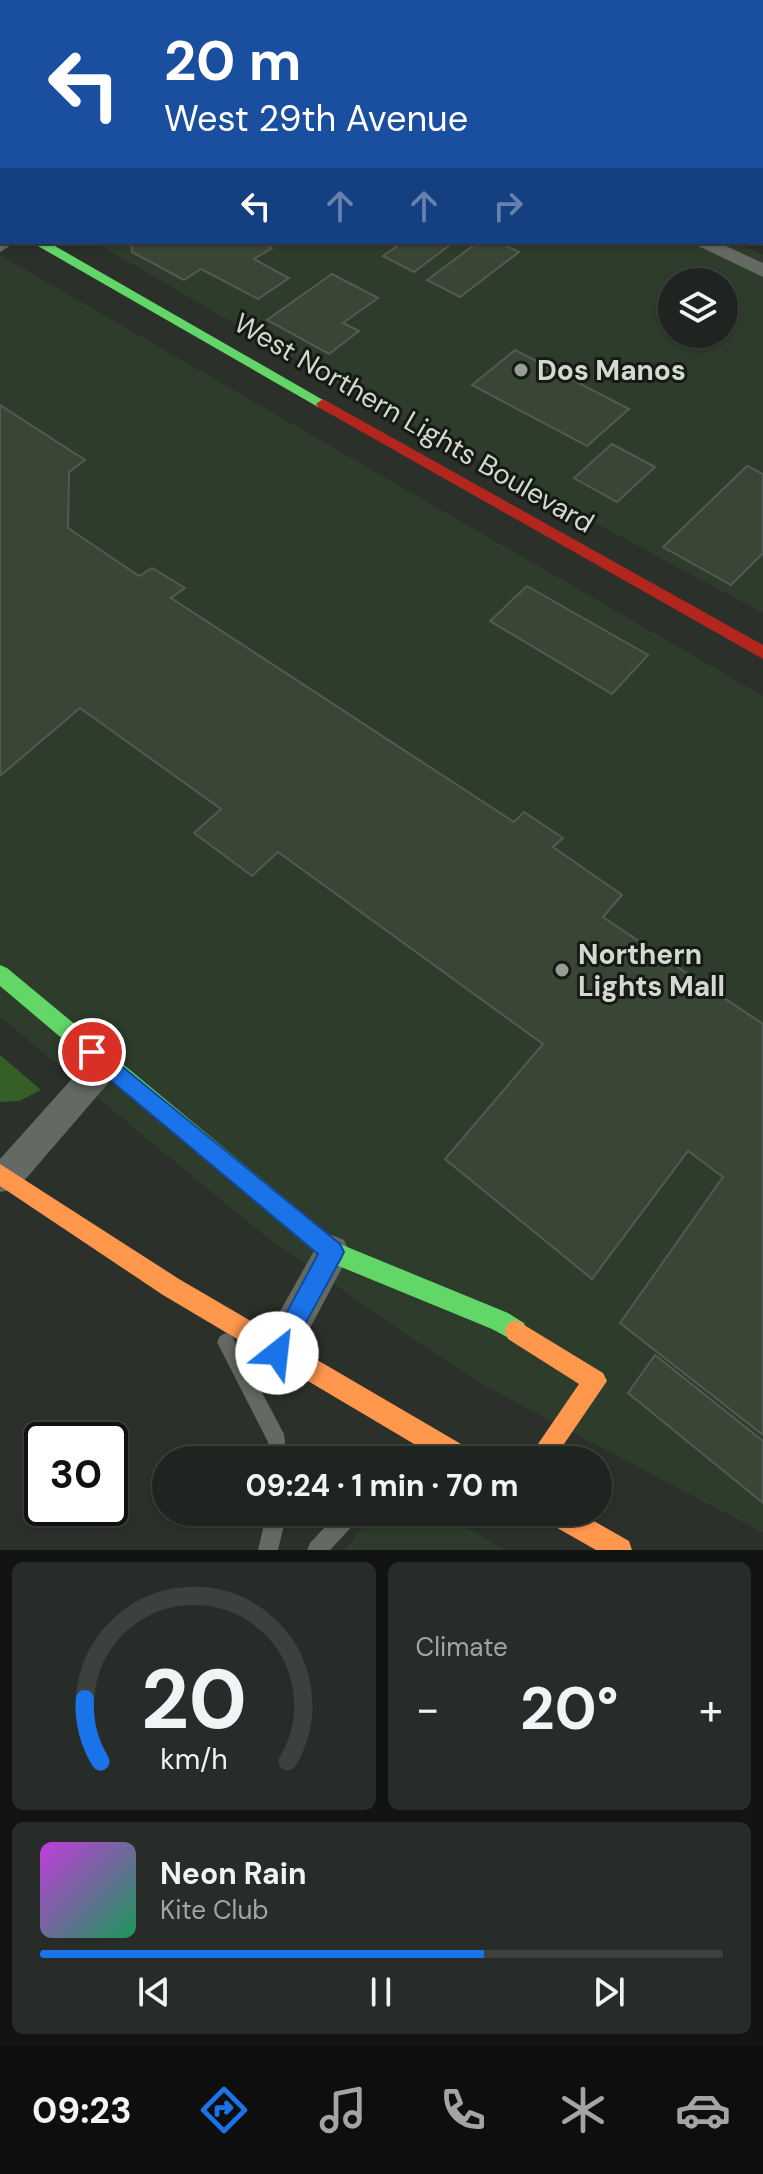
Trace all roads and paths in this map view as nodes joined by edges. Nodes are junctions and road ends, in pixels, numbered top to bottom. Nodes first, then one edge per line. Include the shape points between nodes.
1 (42, 244) edge
2 (704, 244) edge
3 (763, 271) edge
4 (763, 653) edge
5 (0, 974) edge
6 (106, 1063) junction
7 (3, 1176) edge
8 (332, 1252) junction
9 (208, 1310) junction
10 (277, 1353) junction
11 (277, 1446) edge
12 (426, 1446) edge
13 (549, 1446) edge
14 (274, 1526) edge
15 (339, 1526) edge
16 (578, 1526) edge
17 (268, 1550) edge
18 (317, 1550) edge
19 (620, 1550) edge

1 - 4 main road, West Northern Lights Boulevard
2 - 3 street
5 - 6 main road
6 - 7 street
6 - 8 main road
7 - 9 main road
8 - 10 street
8 - 13 main road via 500,1321 595,1381
9 - 10 main road
9 - 11 lane
10 - 12 main road
14 - 17 lane
15 - 18 lane
16 - 19 main road

